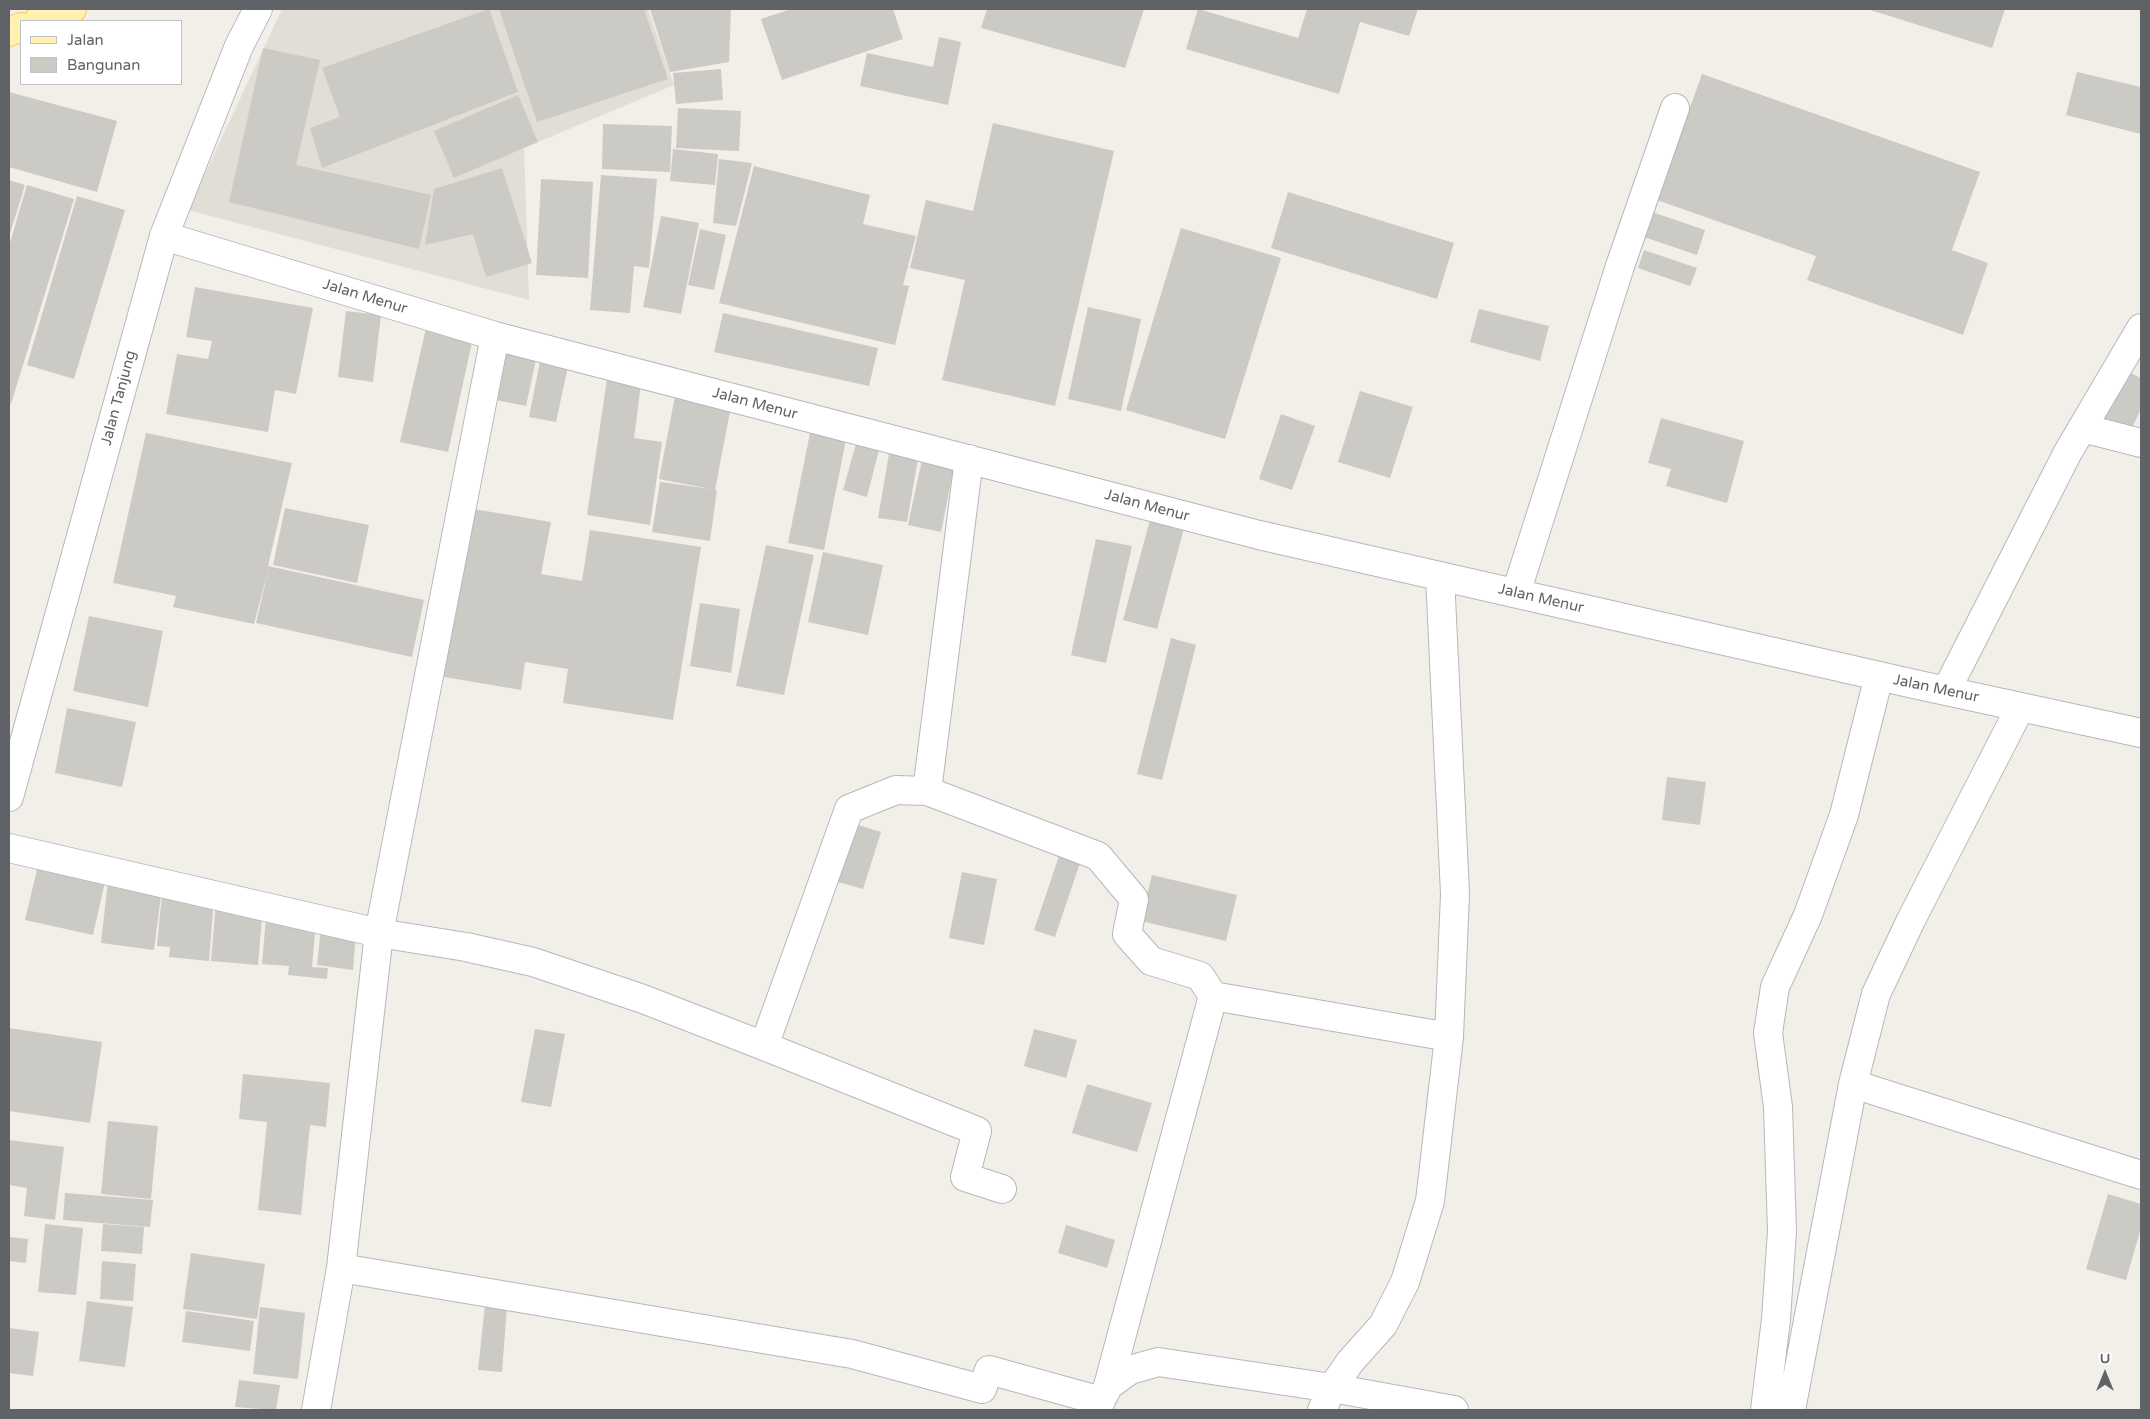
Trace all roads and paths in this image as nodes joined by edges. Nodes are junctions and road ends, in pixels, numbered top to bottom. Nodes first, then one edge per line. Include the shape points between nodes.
1 (72, 9) edge
2 (258, 9) edge
3 (41, 20) edge
4 (1675, 108) dead end
5 (164, 236) junction
6 (2141, 328) edge
7 (494, 336) junction
8 (2082, 428) junction
9 (2141, 444) edge
10 (970, 459) junction
11 (1440, 576) junction
12 (1516, 593) junction
13 (1879, 676) junction
14 (1946, 691) junction
15 (2020, 708) junction
16 (2141, 733) edge
17 (927, 791) junction
18 (9, 797) edge
19 (9, 848) edge
20 (379, 933) junction
21 (1212, 996) junction
22 (1449, 1037) junction
23 (764, 1046) junction
24 (1853, 1084) junction
25 (2141, 1175) edge
26 (1002, 1189) dead end
27 (341, 1268) junction
28 (1102, 1399) edge
29 (1327, 1399) edge
30 (316, 1410) edge
31 (1454, 1410) edge
32 (1765, 1410) edge
33 (1791, 1410) edge

1 - 3 main road
2 - 5 street, Jalan Tanjung via 239,46
4 - 12 street
5 - 7 street, Jalan Menur
5 - 18 street, Jalan Tanjung
6 - 8 street
7 - 10 street, Jalan Menur
7 - 20 street
8 - 9 street
8 - 14 street
10 - 11 street, Jalan Menur via 1259,535
10 - 17 street
11 - 12 street, Jalan Menur
11 - 22 street via 1455,894
12 - 13 street, Jalan Menur
13 - 14 street, Jalan Menur
13 - 32 street via 1844,815 1808,915 1775,987 1772,1005 1768,1033 1778,1108 1782,1231
14 - 15 street, Jalan Menur
15 - 16 street, Jalan Menur
15 - 24 street via 1876,994
17 - 21 street via 1098,856 1134,899 1127,934 1151,961 1200,976
17 - 23 street via 896,790 848,809
19 - 20 street
20 - 23 street via 533,962
20 - 27 street
21 - 22 street
21 - 28 street
22 - 29 street via 1430,1201 1405,1282 1382,1325 1350,1362
23 - 26 street via 977,1132 965,1177
24 - 25 street
24 - 33 street
27 - 28 street via 852,1354 982,1389 989,1370
27 - 30 street
28 - 29 street via 1130,1370 1158,1362
29 - 31 street

